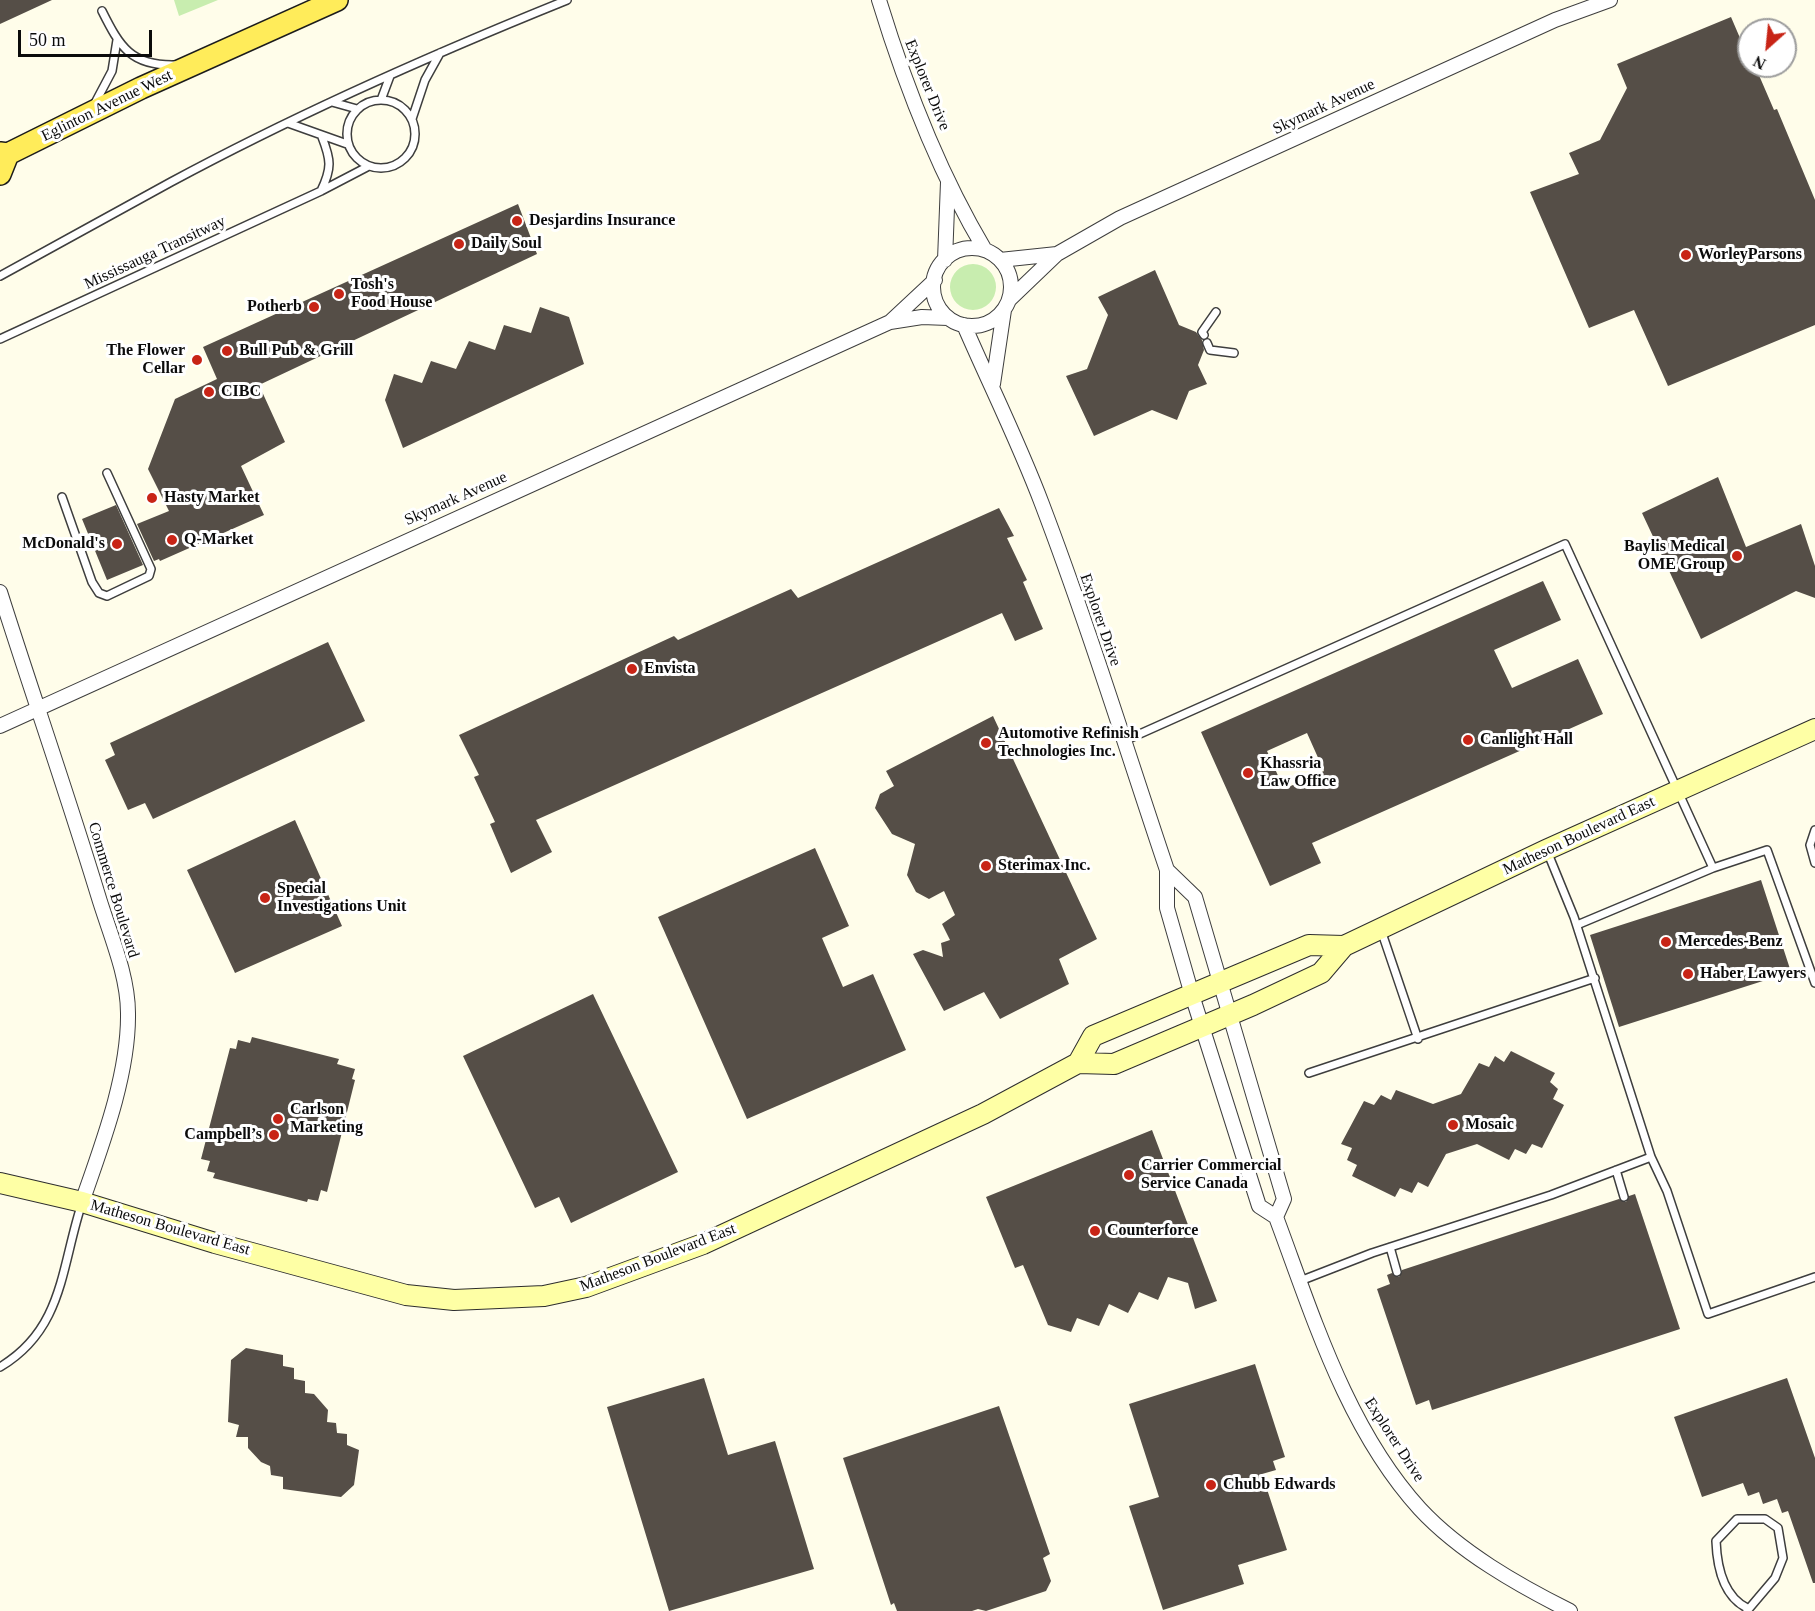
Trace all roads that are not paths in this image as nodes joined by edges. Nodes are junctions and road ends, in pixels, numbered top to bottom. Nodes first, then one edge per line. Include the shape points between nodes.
1 (337, 0) edge
2 (567, 0) edge
3 (879, 0) edge
4 (1610, 0) edge
5 (102, 10) dead end
6 (117, 40) junction
7 (441, 52) junction
8 (194, 65) junction
9 (390, 76) junction
10 (381, 100) junction
11 (332, 102) junction
12 (357, 109) junction
13 (89, 113) junction
14 (412, 119) junction
15 (288, 123) junction
16 (322, 137) junction
17 (347, 144) junction
18 (4, 153) edge
19 (367, 167) junction
20 (0, 174) edge
21 (948, 180) junction
22 (321, 191) junction
23 (985, 250) junction
24 (1057, 254) junction
25 (945, 260) junction
26 (1000, 260) junction
27 (0, 276) edge
28 (935, 280) junction
29 (1007, 304) junction
30 (1216, 312) dead end
31 (948, 318) junction
32 (890, 322) junction
33 (964, 325) junction
34 (0, 339) edge
35 (1234, 353) dead end
36 (993, 384) junction
37 (107, 472) dead end
38 (62, 496) dead end
39 (0, 592) edge
40 (37, 710) junction
41 (0, 726) edge
42 (1815, 729) edge
43 (1124, 741) junction
44 (1678, 791) junction
45 (1815, 830) edge
46 (1546, 850) junction
47 (1815, 863) edge
48 (1713, 868) junction
49 (1167, 870) junction
50 (1577, 925) junction
51 (1381, 929) junction
52 (1344, 946) junction
53 (1594, 978) junction
54 (1815, 983) edge
55 (1220, 985) junction
56 (1192, 995) junction
57 (1229, 1014) junction
58 (1203, 1025) junction
59 (1418, 1039) junction
60 (1078, 1063) junction
61 (1309, 1073) dead end
62 (1651, 1157) junction
63 (1616, 1170) junction
64 (0, 1183) edge
65 (1624, 1197) dead end
66 (82, 1202) junction
67 (1276, 1217) junction
68 (1390, 1247) junction
69 (1397, 1272) dead end
70 (1815, 1277) edge
71 (1300, 1281) junction
72 (0, 1366) edge
73 (1747, 1609) edge
74 (1570, 1611) edge

1 - 8 main road, Eglinton Avenue West
2 - 7 lane
3 - 21 street, Explorer Drive via 892,43
4 - 24 street, Skymark Avenue via 1555,20 1120,218
5 - 6 lane
6 - 8 lane via 133,56 150,64
6 - 13 lane via 112,71
7 - 9 lane
7 - 14 lane, Mississauga Transitway via 424,80
8 - 13 main road, Eglinton Avenue West
9 - 10 lane
9 - 11 lane
10 - 12 lane
10 - 14 lane via 393,102
11 - 12 lane
11 - 15 lane
12 - 17 lane via 346,131
13 - 18 main road, Eglinton Avenue West
14 - 19 lane, Mississauga Transitway via 416,131 409,155 387,169
15 - 16 lane
15 - 27 lane
16 - 17 lane
16 - 22 lane via 330,173
17 - 19 lane
18 - 20 main road, Eglinton Avenue West
19 - 22 lane, Mississauga Transitway
21 - 23 street, Explorer Drive
21 - 25 street, Explorer Drive
22 - 34 lane, Mississauga Transitway
23 - 25 street via 962,250
23 - 26 street
24 - 26 street, Skymark Avenue
24 - 29 street, Skymark Avenue
25 - 28 street
26 - 29 street via 1010,278
28 - 31 street via 936,300
28 - 32 street, Skymark Avenue
29 - 33 street via 988,323
29 - 36 street
30 - 35 lane via 1202,332 1205,339 1210,350
31 - 32 street, Skymark Avenue
31 - 33 street
32 - 40 street, Skymark Avenue
33 - 36 street, Explorer Drive
36 - 43 street, Explorer Drive via 1042,504
37 - 38 lane via 151,569 149,576 107,596 99,593
39 - 40 street, Commerce Boulevard
40 - 41 street, Skymark Avenue
40 - 66 street, Commerce Boulevard via 92,874 122,974 128,1010 115,1103
42 - 44 street, Matheson Boulevard East
43 - 44 lane via 1565,544
43 - 49 street, Explorer Drive
44 - 46 street, Matheson Boulevard East
44 - 48 lane
45 - 47 lane via 1810,845
46 - 50 lane
46 - 51 street, Matheson Boulevard East
48 - 50 lane
48 - 54 lane via 1767,850
49 - 55 street, Explorer Drive via 1195,897
49 - 56 street, Explorer Drive via 1167,908
50 - 53 lane
51 - 52 street, Matheson Boulevard East
51 - 59 lane
52 - 55 street, Matheson Boulevard East via 1309,945
52 - 57 street, Matheson Boulevard East via 1321,973
53 - 59 lane
53 - 62 lane
55 - 56 street, Matheson Boulevard East
55 - 57 street, Explorer Drive
56 - 58 street, Explorer Drive
56 - 60 street, Matheson Boulevard East via 1093,1036
57 - 58 street, Matheson Boulevard East
57 - 67 street, Explorer Drive via 1284,1198
58 - 60 street, Matheson Boulevard East via 1114,1064
58 - 67 street, Explorer Drive via 1259,1206
59 - 61 lane
60 - 66 street, Matheson Boulevard East via 984,1114 703,1244 586,1287 544,1296 454,1300 406,1295
62 - 63 lane
62 - 70 lane via 1708,1314
63 - 65 lane
63 - 68 lane
64 - 66 street, Matheson Boulevard East
66 - 72 lane via 60,1293 48,1318 28,1344
67 - 71 street, Explorer Drive
68 - 69 lane
68 - 71 lane
71 - 74 street, Explorer Drive via 1343,1391 1381,1455 1420,1509 1473,1554
73 - 73 lane via 1775,1578 1784,1558 1778,1528 1765,1519 1737,1519 1716,1541 1717,1565 1734,1601

